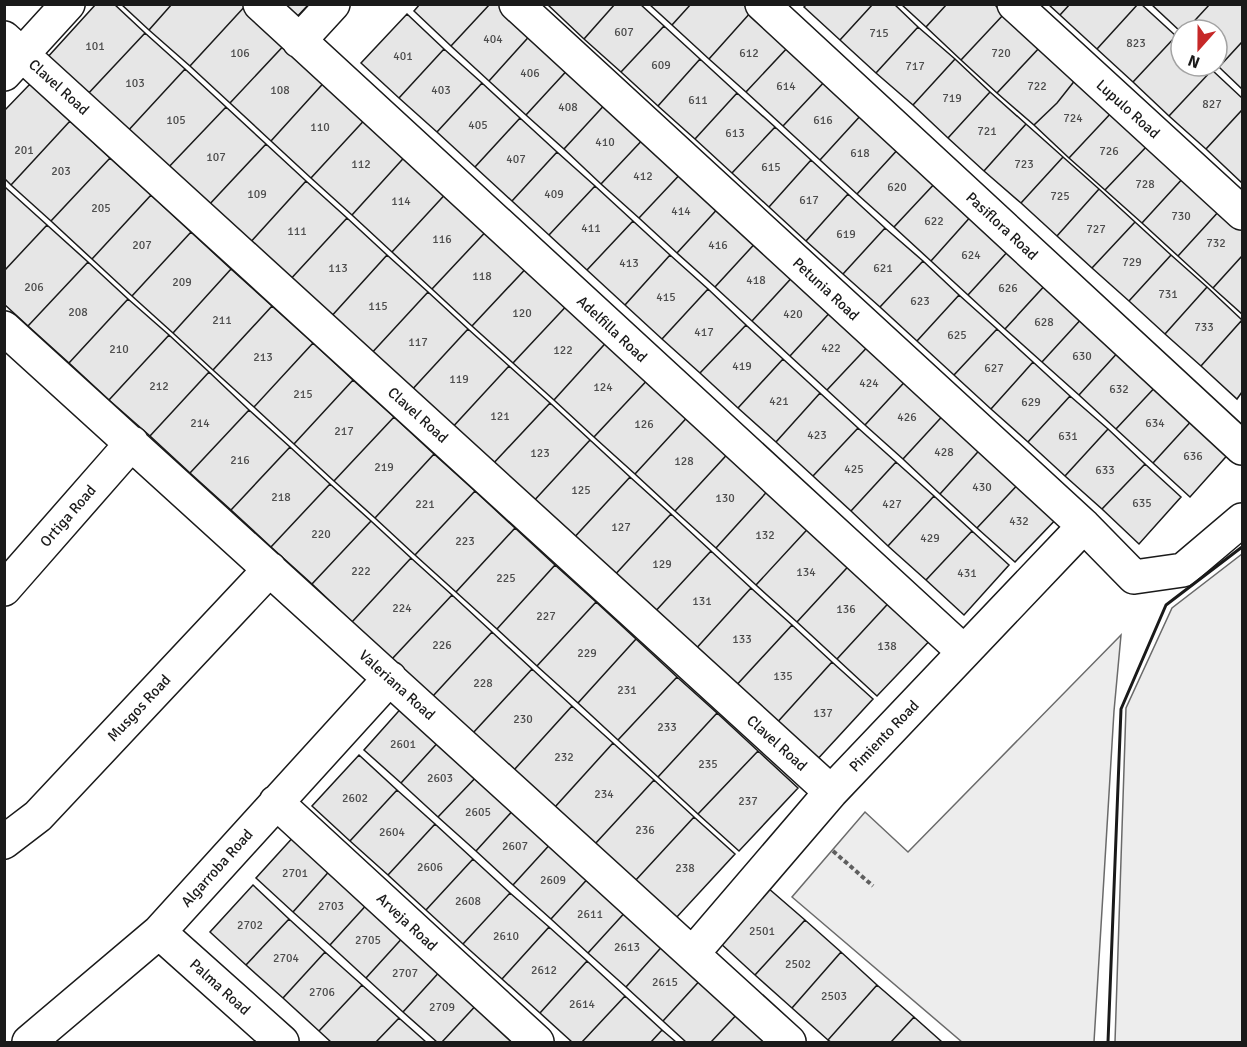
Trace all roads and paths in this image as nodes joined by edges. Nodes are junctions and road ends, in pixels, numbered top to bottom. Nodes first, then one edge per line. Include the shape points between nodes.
1 (68, 4) edge
2 (260, 4) edge
3 (333, 4) edge
4 (516, 4) edge
5 (762, 4) edge
6 (1014, 4) edge
7 (299, 41) junction
8 (10, 55) edge
9 (1242, 213) edge
10 (6, 331) edge
11 (132, 443) junction
12 (1242, 447) edge
13 (1242, 520) edge
14 (1084, 526) junction
15 (270, 569) junction
16 (4, 589) edge
17 (964, 652) junction
18 (390, 678) junction
19 (831, 792) junction
20 (276, 801) junction
21 (803, 825) junction
22 (4, 842) edge
23 (873, 886) dead end
24 (159, 932) junction
25 (693, 953) junction
26 (29, 1042) edge
27 (280, 1042) edge
28 (537, 1042) edge
29 (789, 1042) edge

1 - 8 street
2 - 7 street, Adelfilla Road
3 - 7 street
4 - 14 street, Petunia Road
5 - 12 street, Pasiflora Road
6 - 9 street, Lupulo Road
7 - 17 street, Adelfilla Road
8 - 19 street, Clavel Road
10 - 11 street, Valeriana Road
11 - 15 street, Valeriana Road
11 - 16 street, Ortiga Road
13 - 14 street, Petunia Road via 1183,570 1134,577
14 - 17 street, Pimiento Road
15 - 18 street, Valeriana Road
15 - 22 street, Musgos Road via 38,816
17 - 19 street, Pimiento Road
18 - 20 street, Algarroba Road
18 - 25 street, Valeriana Road
19 - 21 street, Pimiento Road
20 - 24 street, Algarroba Road
20 - 28 street, Arveja Road
21 - 23 path
21 - 25 street, Pimiento Road
24 - 26 street, Algarroba Road
24 - 27 street, Palma Road
25 - 29 street, Valeriana Road

